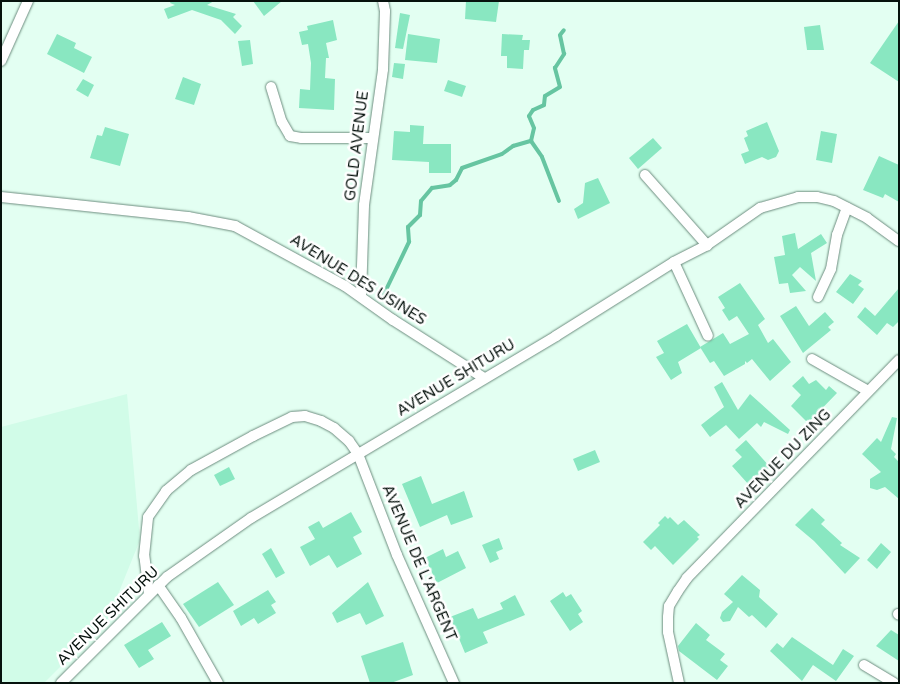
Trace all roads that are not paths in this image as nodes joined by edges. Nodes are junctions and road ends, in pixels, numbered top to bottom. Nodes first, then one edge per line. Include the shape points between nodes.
1 (28, 1) edge
2 (383, 1) edge
3 (1, 61) edge
4 (270, 87) dead end
5 (373, 138) junction
6 (645, 175) dead end
7 (1, 197) edge
8 (847, 208) junction
9 (899, 241) edge
10 (707, 245) junction
11 (674, 262) junction
12 (361, 296) junction
13 (818, 297) dead end
14 (708, 336) dead end
15 (812, 359) dead end
16 (899, 360) edge
17 (484, 378) junction
18 (868, 391) junction
19 (358, 454) junction
20 (158, 585) junction
21 (149, 594) junction
22 (864, 666) dead end
23 (61, 683) edge
24 (218, 683) edge
25 (454, 683) edge
26 (680, 683) edge
27 (894, 683) edge

1 - 3 street
2 - 5 street, GOLD AVENUE via 383,70
4 - 5 street via 290,136
5 - 12 street, GOLD AVENUE via 364,205
6 - 10 street
7 - 12 street, AVENUE DES USINES via 188,217 235,226
8 - 9 street, AVENUE SHITURU
8 - 10 street, AVENUE SHITURU via 816,197 777,202 760,208
8 - 13 street via 837,235 831,269
10 - 11 street, AVENUE SHITURU
11 - 14 street
11 - 17 street, AVENUE SHITURU
12 - 17 street, AVENUE DES USINES
15 - 18 street
16 - 18 street, AVENUE DU ZING
17 - 19 street, AVENUE SHITURU
18 - 26 street, AVENUE DU ZING via 687,578 670,606 668,617 668,632
19 - 20 street, AVENUE SHITURU via 251,518
19 - 21 street via 349,441 321,421 305,416 292,417 191,470 166,491 148,517 144,556
19 - 25 street, AVENUE DE L'ARGENT via 397,554
20 - 21 street, AVENUE SHITURU
20 - 24 street
21 - 23 street, AVENUE SHITURU
22 - 27 street

